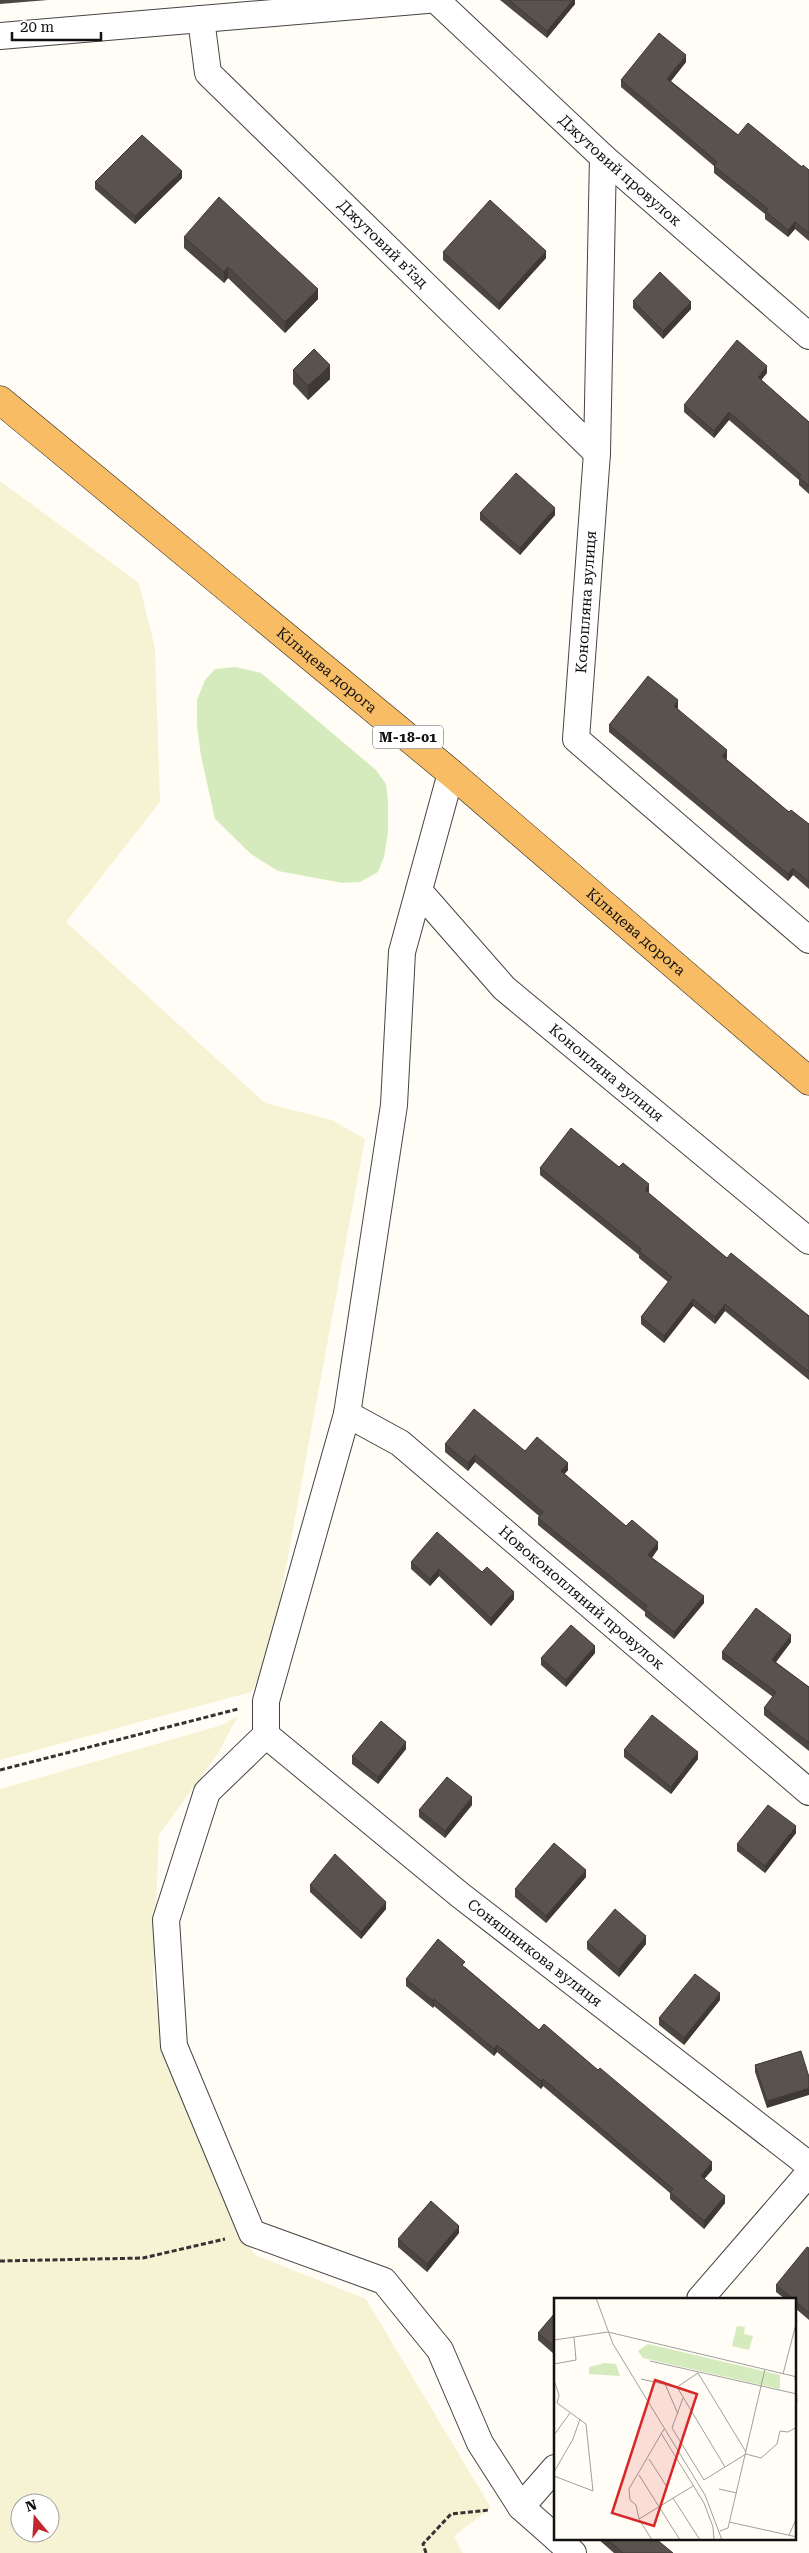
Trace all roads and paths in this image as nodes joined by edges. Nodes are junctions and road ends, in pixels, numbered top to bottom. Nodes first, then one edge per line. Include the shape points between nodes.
1 (428, 0) edge
2 (436, 0) edge
3 (201, 19) junction
4 (0, 36) edge
5 (603, 157) junction
6 (809, 336) edge
7 (0, 400) edge
8 (597, 453) junction
9 (451, 773) junction
10 (420, 891) junction
11 (809, 940) edge
12 (809, 1081) edge
13 (809, 1241) edge
14 (347, 1414) junction
15 (266, 1701) junction
16 (266, 1735) junction
17 (0, 1770) edge
18 (809, 1792) edge
19 (809, 2165) edge
20 (809, 2173) edge
21 (252, 2234) junction
22 (0, 2261) edge
23 (701, 2298) edge
24 (554, 2469) edge
25 (521, 2507) junction
26 (554, 2536) edge
27 (558, 2540) edge
28 (426, 2553) edge
29 (573, 2553) edge

1 - 3 street
2 - 5 street, Джутовий провулок
3 - 4 street
3 - 8 street, Джутовий в’їзд via 208,73
5 - 6 street, Джутовий провулок
5 - 8 street, Конопляна вулиця
7 - 9 highway, Кільцева дорога / М-18-01
8 - 11 street, Конопляна вулиця via 576,739
9 - 10 street
9 - 12 highway, Кільцева дорога / М-18-01
10 - 13 street, Конопляна вулиця via 504,988
10 - 14 street via 402,952 394,1105
14 - 15 street
14 - 18 street, Новоконопляний провулок via 400,1443
15 - 16 street
15 - 17 path
16 - 19 street, Соняшникова вулиця via 460,1895
16 - 21 street via 207,1792 166,1920 174,2046
20 - 23 street
21 - 22 path via 143,2258
21 - 25 street via 384,2281 440,2350 480,2443
24 - 25 street
25 - 26 street
25 - 28 path via 451,2514 423,2544
27 - 29 street

